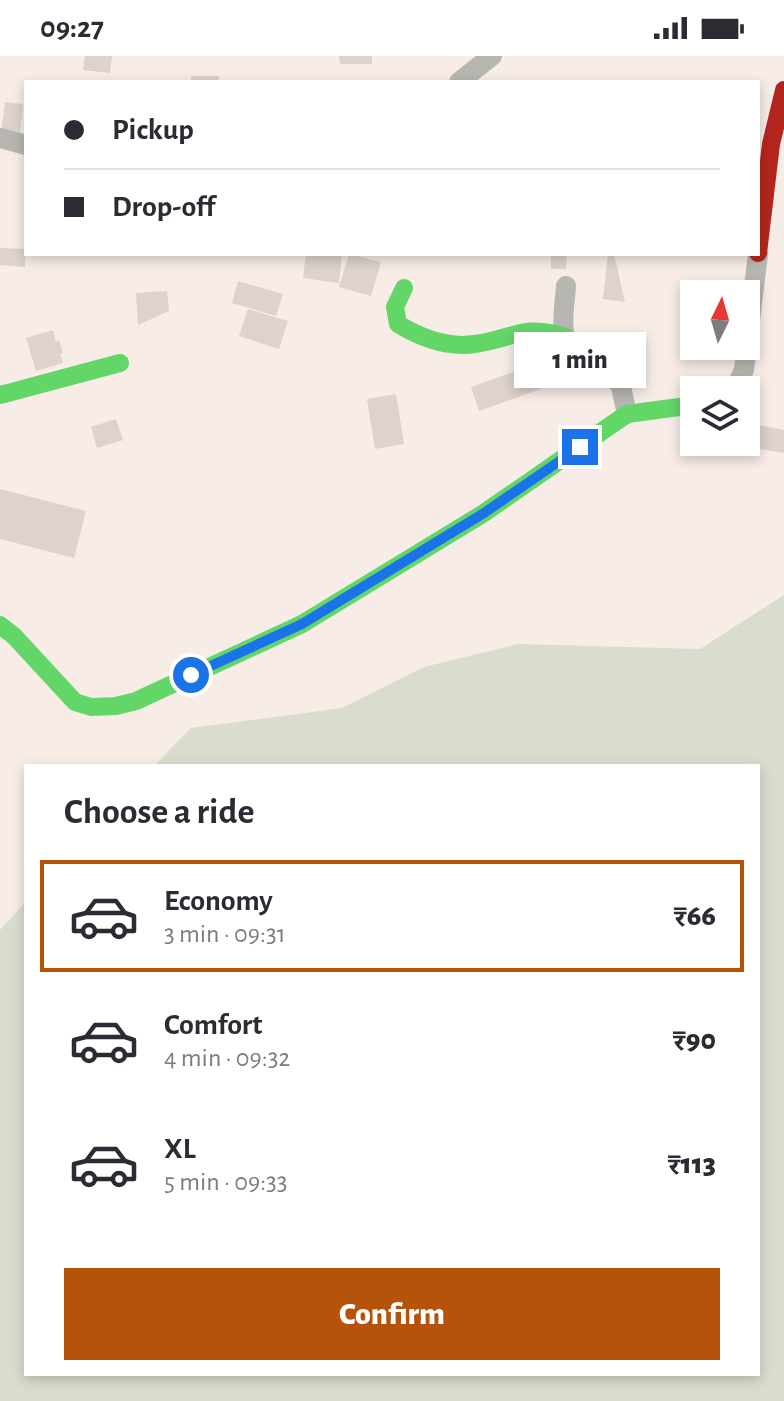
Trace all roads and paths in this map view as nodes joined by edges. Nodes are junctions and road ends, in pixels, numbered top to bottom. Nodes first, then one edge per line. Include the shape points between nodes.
1 (492, 56) edge
2 (462, 80) edge
3 (784, 90) edge
4 (0, 138) edge
5 (24, 144) edge
6 (760, 237) edge
7 (758, 256) edge
8 (566, 286) dead end
9 (404, 288) dead end
10 (565, 337) junction
11 (120, 363) dead end
12 (741, 376) edge
13 (0, 395) edge
14 (680, 407) edge
15 (627, 414) junction
16 (0, 625) edge

1 - 2 street
3 - 6 street via 771,144
4 - 5 street
7 - 12 street
8 - 10 street
9 - 10 street via 395,307 398,324 429,339 473,345 535,329
10 - 15 street via 574,354 617,381
11 - 13 street
14 - 15 street
15 - 16 street via 484,513 302,624 136,701 91,707 75,702

